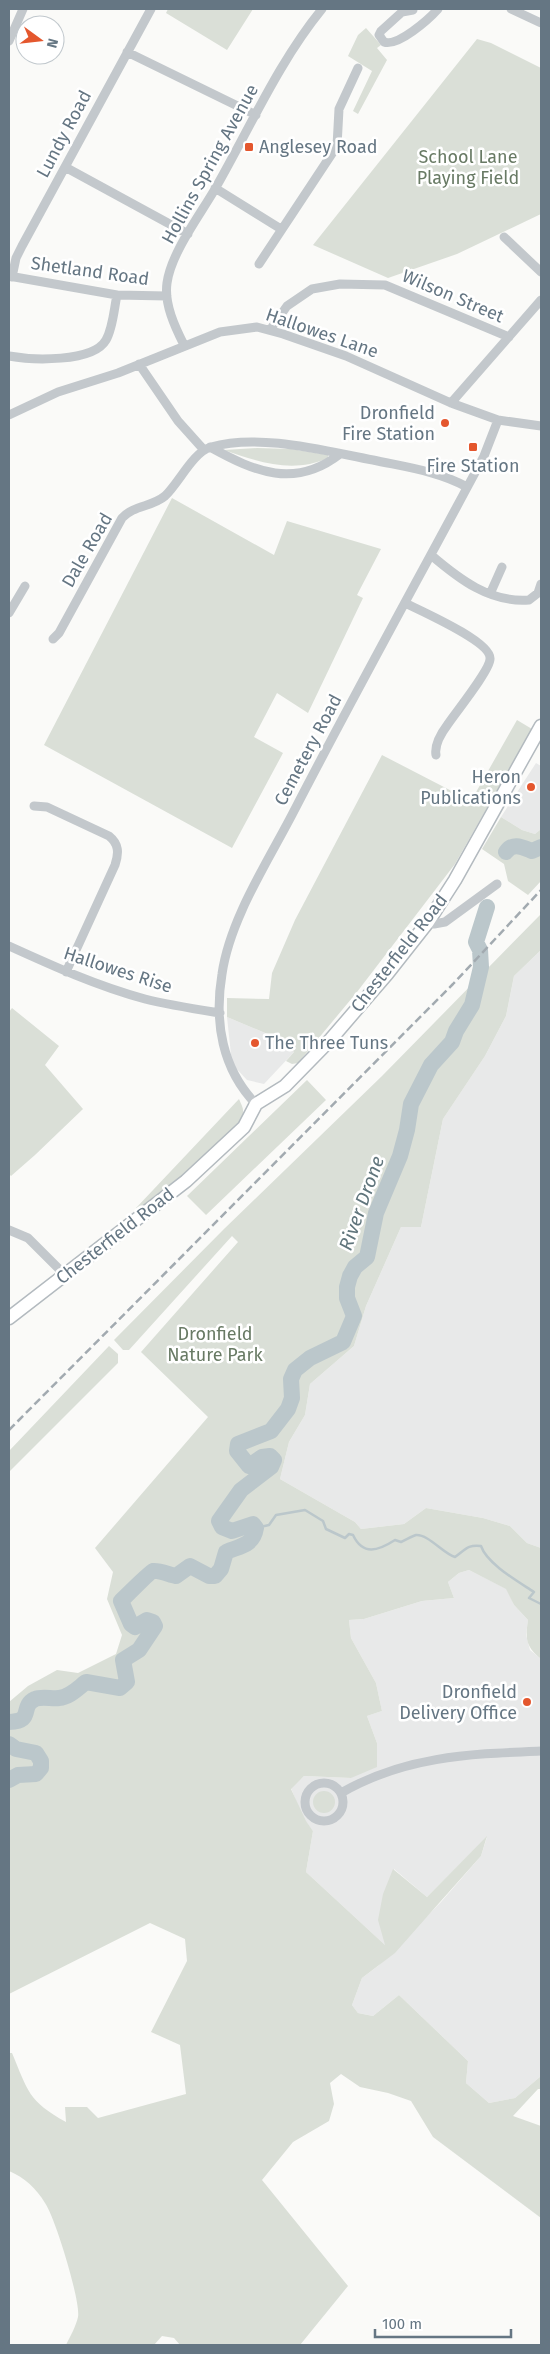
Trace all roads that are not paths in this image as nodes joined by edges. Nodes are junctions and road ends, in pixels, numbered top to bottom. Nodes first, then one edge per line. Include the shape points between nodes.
1 (23, 9) edge
2 (151, 9) edge
3 (322, 9) edge
4 (438, 9) edge
5 (512, 9) edge
6 (413, 10) edge
7 (541, 23) edge
8 (9, 41) edge
9 (127, 52) junction
10 (358, 68) dead end
11 (256, 115) junction
12 (65, 167) junction
13 (215, 188) junction
14 (281, 229) junction
15 (188, 234) junction
16 (504, 237) dead end
17 (259, 264) dead end
18 (541, 272) edge
19 (10, 277) edge
20 (117, 295) junction
21 (167, 296) junction
22 (541, 300) edge
23 (270, 330) junction
24 (509, 337) junction
25 (184, 345) junction
26 (9, 356) edge
27 (139, 364) junction
28 (451, 402) junction
29 (9, 416) edge
30 (498, 420) junction
31 (541, 426) edge
32 (207, 448) junction
33 (340, 454) junction
34 (467, 487) junction
35 (431, 555) junction
36 (502, 567) dead end
37 (541, 584) edge
38 (25, 586) dead end
39 (490, 594) junction
40 (405, 602) junction
41 (9, 612) edge
42 (53, 639) dead end
43 (541, 726) edge
44 (436, 755) dead end
45 (34, 806) dead end
46 (497, 884) dead end
47 (428, 922) junction
48 (9, 946) edge
49 (66, 972) junction
50 (220, 1013) junction
51 (256, 1104) junction
52 (9, 1230) edge
53 (65, 1275) junction
54 (9, 1318) edge
55 (541, 1751) edge
56 (341, 1793) junction

1 - 8 street
2 - 9 street, Lundy Road
3 - 11 street, Hollins Spring Avenue via 297,42
4 - 6 street via 399,40 384,42 381,31 402,12
5 - 7 street
9 - 11 street
9 - 12 street, Lundy Road
10 - 14 street via 339,109 337,146
11 - 13 street, Hollins Spring Avenue
12 - 15 street
12 - 19 street, Lundy Road via 16,258
13 - 14 street
13 - 15 street, Hollins Spring Avenue
14 - 17 street
15 - 21 street, Hollins Spring Avenue via 169,272
16 - 18 street
19 - 20 street, Shetland Road
20 - 21 street, Shetland Road
20 - 26 street via 109,332 101,347 58,358
21 - 25 street, Hollins Spring Avenue
22 - 24 street
23 - 24 street, Wilson Street via 287,306 312,289 340,284 384,285
23 - 25 street, Hallowes Lane via 240,328
23 - 28 street, Hallowes Lane via 346,356
24 - 28 street
25 - 27 street, Hallowes Lane
27 - 29 street, Hallowes Lane via 58,392
27 - 32 street via 178,421
28 - 30 street, Hallowes Lane
30 - 31 street, Hallowes Lane
30 - 34 street, Cemetery Road
32 - 33 street via 258,443
32 - 33 street via 285,475 321,468
32 - 42 street, Dale Road via 163,498 128,511 122,518
33 - 34 street via 426,471
34 - 35 street, Cemetery Road
35 - 39 street via 461,580
35 - 40 street, Cemetery Road
36 - 39 street
37 - 39 street via 538,593 529,600
38 - 41 street
40 - 44 street via 479,642 491,658 444,729
40 - 50 street, Cemetery Road via 233,933 222,974
43 - 47 main road, Chesterfield Road
45 - 49 street via 47,807 108,836 114,840 118,851
46 - 47 street via 445,922
47 - 51 main road, Chesterfield Road via 331,1038 285,1086
48 - 49 street, Hallowes Rise
49 - 50 street, Hallowes Rise via 145,999
50 - 51 street, Cemetery Road via 223,1046 230,1068
51 - 53 main road, Chesterfield Road via 244,1127 199,1170
52 - 53 street via 28,1238
53 - 54 main road, Chesterfield Road
55 - 56 street via 439,1758 356,1784
56 - 56 street via 343,1807 336,1817 319,1821 309,1814 304,1802 314,1786 327,1783

